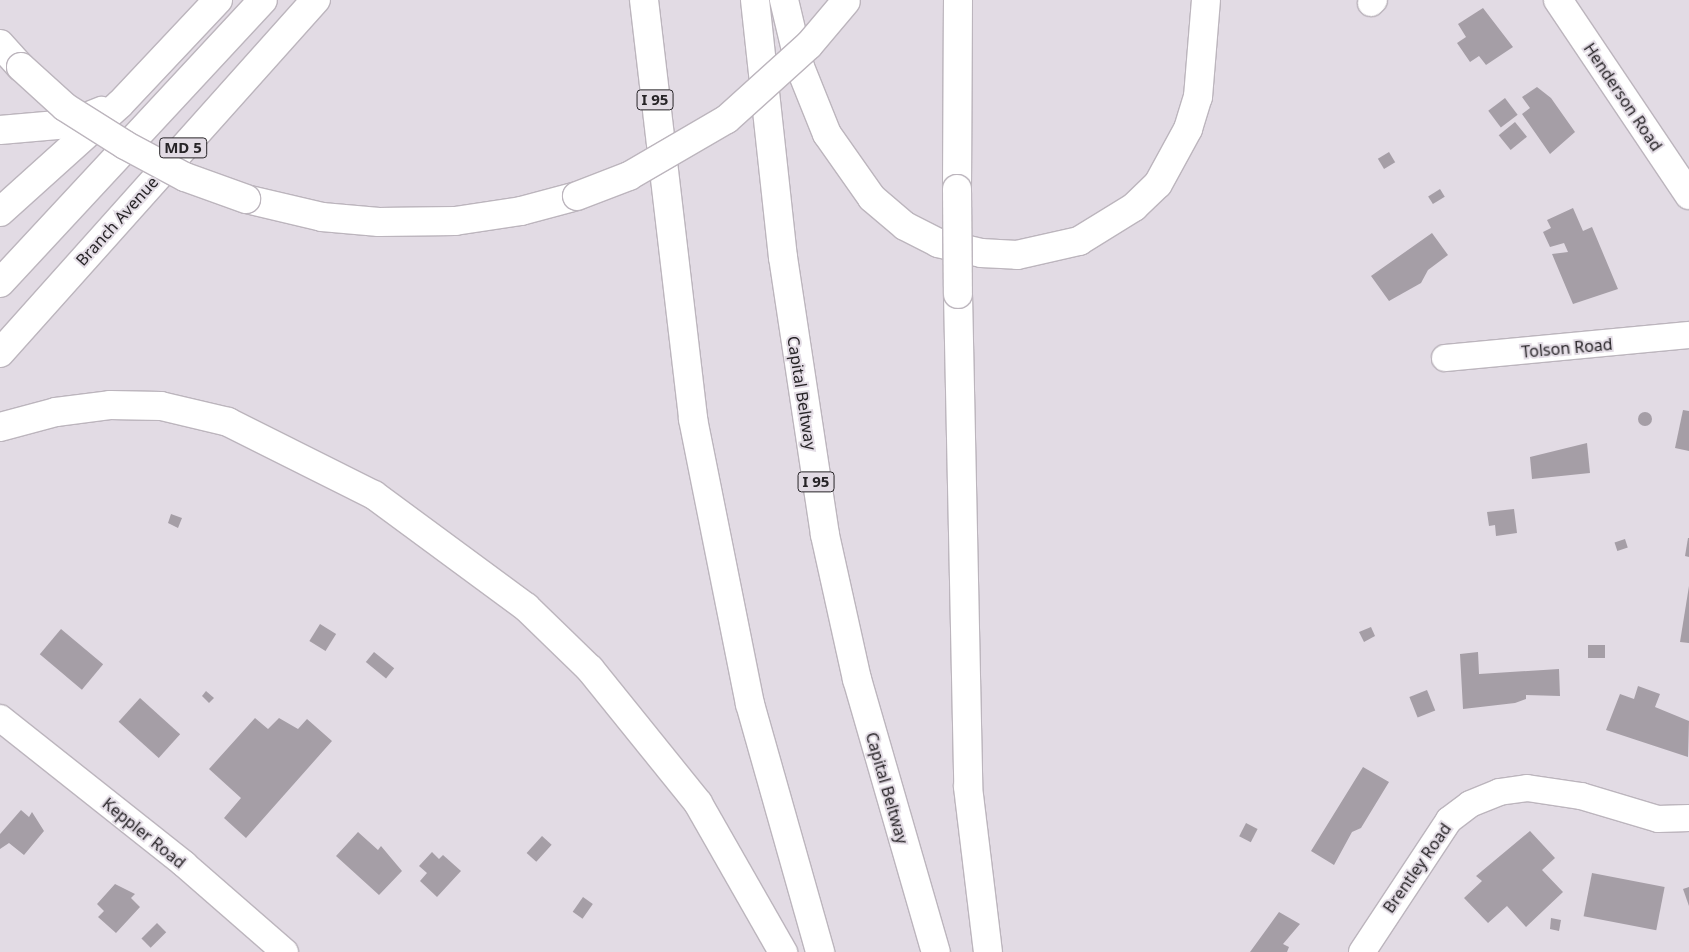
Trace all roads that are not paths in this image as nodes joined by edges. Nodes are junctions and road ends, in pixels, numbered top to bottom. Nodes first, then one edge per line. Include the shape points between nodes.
1 (218, 0) edge
2 (263, 0) edge
3 (316, 0) edge
4 (637, 0) edge
5 (644, 0) edge
6 (755, 0) edge
7 (784, 0) edge
8 (958, 0) edge
9 (1206, 0) edge
10 (1558, 0) edge
11 (846, 1) edge
12 (0, 44) edge
13 (120, 104) junction
14 (0, 130) edge
15 (1689, 195) edge
16 (665, 201) junction
17 (0, 212) edge
18 (0, 283) edge
19 (1689, 334) edge
20 (0, 352) edge
21 (1445, 358) dead end
22 (0, 427) edge
23 (0, 718) edge
24 (1689, 818) edge
25 (285, 952) edge
26 (783, 952) edge
27 (820, 952) edge
28 (936, 952) edge
29 (988, 952) edge
30 (1362, 952) edge

1 - 13 main road
2 - 18 main road
3 - 20 main road, Branch Avenue / MD 5
4 - 16 main road
5 - 16 main road, I 95
6 - 28 main road, Capital Beltway / I 95 via 784,266 825,535 860,688
7 - 9 main road via 800,67 826,134 872,198 905,226 938,243 981,253 1017,255 1079,241 1134,207 1158,184 1188,129 1198,97
8 - 29 main road, bridge via 958,294 968,787
10 - 15 main road, Henderson Road
11 - 12 main road, bridge via 772,82 727,119 638,171 577,196 521,211 455,221 379,222 322,217 246,199 185,177 125,145 65,107
13 - 14 main road via 69,124 26,131
13 - 17 main road
16 - 27 main road, I 95 via 693,419 719,558 750,704
19 - 21 street, Tolson Road
22 - 26 main road via 56,412 110,405 161,406 228,422 374,495 526,607 590,669 698,803
23 - 25 street, Keppler Road via 184,864
24 - 30 street, Brentley Road via 1658,819 1581,796 1527,788 1499,792 1470,804 1449,820

